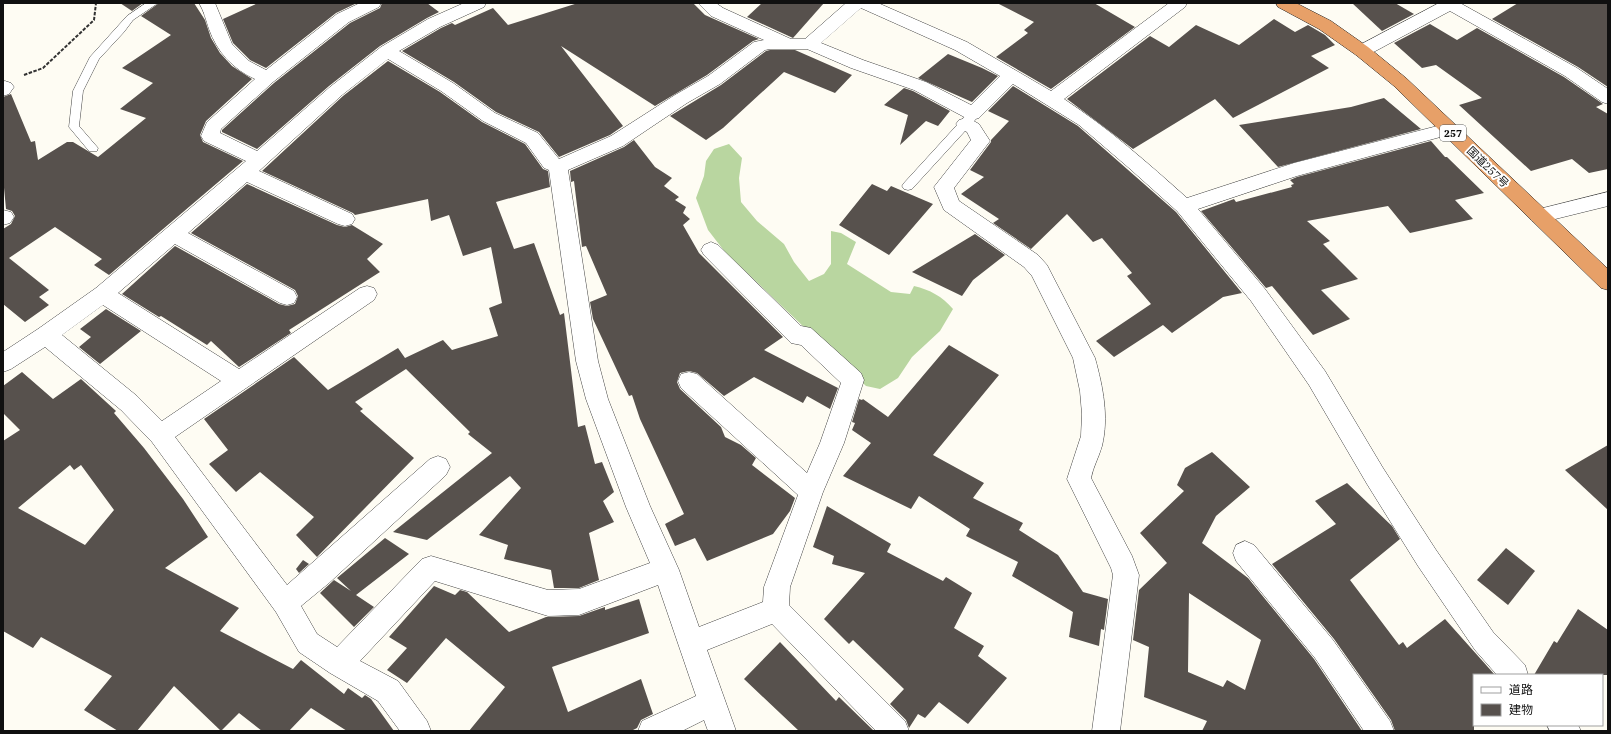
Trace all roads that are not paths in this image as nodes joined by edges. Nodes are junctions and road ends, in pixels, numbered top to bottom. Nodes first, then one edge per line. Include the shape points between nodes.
1 (153, 3) edge
2 (207, 3) edge
3 (373, 3) edge
4 (478, 3) edge
5 (706, 3) edge
6 (856, 3) edge
7 (864, 3) edge
8 (1179, 3) edge
9 (1284, 3) edge
10 (1449, 4) edge
11 (789, 44) junction
12 (808, 44) junction
13 (387, 51) junction
14 (1362, 51) junction
15 (1011, 76) junction
16 (267, 78) junction
17 (1608, 98) edge
18 (1052, 99) junction
19 (969, 119) junction
20 (1449, 129) junction
21 (92, 148) dead end
22 (259, 160) junction
23 (558, 167) junction
24 (245, 174) junction
25 (908, 186) dead end
26 (1608, 199) edge
27 (1184, 206) junction
28 (1539, 216) junction
29 (345, 219) dead end
30 (174, 234) junction
31 (711, 250) dead end
32 (1608, 282) edge
33 (103, 294) junction
34 (367, 294) dead end
35 (287, 297) dead end
36 (46, 335) junction
37 (3, 363) edge
38 (240, 381) junction
39 (689, 381) dead end
40 (160, 435) junction
41 (438, 467) dead end
42 (811, 492) junction
43 (1245, 553) dead end
44 (666, 570) junction
45 (285, 603) junction
46 (776, 610) junction
47 (692, 643) junction
48 (339, 664) junction
49 (1514, 674) edge
50 (711, 703) junction
51 (417, 731) edge
52 (652, 731) edge
53 (722, 731) edge
54 (895, 731) edge
55 (1106, 731) edge
56 (1380, 731) edge

1 - 21 lane via 130,18 95,57 78,91 74,127
2 - 16 street via 228,52 249,70
3 - 16 street via 343,18
4 - 13 street via 434,23
5 - 11 street via 717,12
6 - 12 street
7 - 15 street via 961,46
8 - 18 street
9 - 14 highway, 国道257号 / 257 via 1325,25
10 - 14 street
10 - 17 street via 1570,72
11 - 12 street
11 - 23 street via 760,46 714,80 617,141
12 - 19 street via 920,86
13 - 22 street via 336,91
13 - 23 street via 447,87 489,117 532,138 551,163
14 - 20 highway, 国道257号 / 257 via 1400,82
15 - 18 street
15 - 19 street
16 - 22 street via 213,126 210,136
18 - 27 street via 1085,121
19 - 25 lane
19 - 55 street via 981,141 944,187 951,205 1040,270 1084,358 1087,370 1094,424 1090,447 1079,478 1126,575
20 - 27 street via 1294,170
20 - 28 highway, 国道257号 / 257
22 - 24 street
23 - 44 street via 587,361 597,399
24 - 29 street
24 - 30 street
26 - 28 street
27 - 49 street via 1258,295 1308,365 1374,476 1427,558 1484,641
28 - 32 highway, 国道257号 / 257
30 - 33 street
30 - 35 street
31 - 42 street via 799,337 803,334 853,380 832,443
33 - 36 street
33 - 38 street
34 - 38 street
36 - 37 street
36 - 40 street via 129,403
38 - 40 street
39 - 42 street
40 - 45 street
41 - 45 street
42 - 46 street via 778,587
43 - 56 street via 1324,649
44 - 47 street
44 - 48 street via 579,602 548,603 431,568
45 - 48 street via 308,643
46 - 47 street
46 - 54 street
47 - 50 street
48 - 51 street via 388,692
50 - 52 street
50 - 53 street

